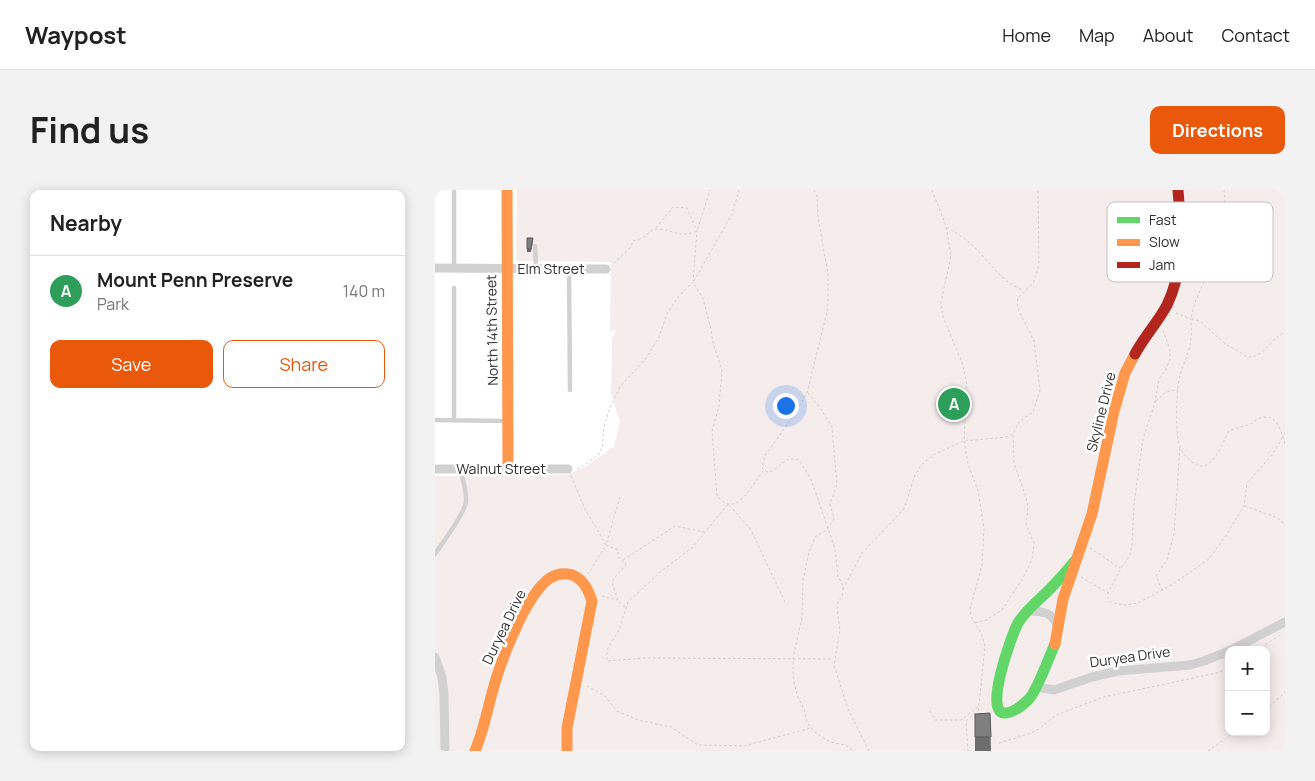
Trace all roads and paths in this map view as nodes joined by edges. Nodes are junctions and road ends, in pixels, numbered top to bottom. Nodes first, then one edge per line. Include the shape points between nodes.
1 (454, 190) edge
2 (507, 190) edge
3 (710, 190) edge
4 (739, 190) edge
5 (814, 190) edge
6 (933, 190) edge
7 (1037, 190) edge
8 (946, 226) junction
9 (655, 229) junction
10 (697, 231) junction
11 (535, 246) dead end
12 (435, 268) edge
13 (453, 268) junction
14 (507, 269) junction
15 (536, 269) junction
16 (569, 269) junction
17 (606, 269) joint
18 (693, 282) junction
19 (1176, 282) edge
20 (1203, 282) edge
21 (454, 288) dead end
22 (1024, 291) junction
23 (1166, 306) junction
24 (1159, 317) junction
25 (1191, 319) junction
26 (1285, 332) edge
27 (1178, 389) junction
28 (570, 390) dead end
29 (807, 392) junction
30 (1155, 402) junction
31 (435, 420) edge
32 (454, 420) junction
33 (508, 421) junction
34 (1285, 433) edge
35 (1013, 434) junction
36 (1282, 437) junction
37 (964, 441) junction
38 (1285, 444) edge
39 (1180, 447) junction
40 (435, 469) edge
41 (460, 469) junction
42 (508, 469) junction
43 (568, 470) junction
44 (763, 471) junction
45 (620, 497) dead end
46 (727, 504) junction
47 (1244, 506) junction
48 (1285, 525) edge
49 (827, 530) junction
50 (705, 532) junction
51 (1082, 543) junction
52 (606, 545) junction
53 (435, 554) edge
54 (622, 560) junction
55 (1073, 566) junction
56 (1121, 568) junction
57 (587, 588) junction
58 (843, 590) junction
59 (1162, 590) junction
60 (1108, 593) junction
61 (618, 601) junction
62 (785, 602) dead end
63 (626, 608) junction
64 (1028, 611) junction
65 (1285, 622) edge
66 (974, 623) junction
67 (1285, 632) edge
68 (1059, 633) junction
69 (1238, 646) edge
70 (1263, 646) edge
71 (1225, 652) edge
72 (435, 657) edge
73 (793, 658) junction
74 (834, 659) junction
75 (437, 665) edge
76 (1225, 669) edge
77 (577, 680) junction
78 (1036, 687) junction
79 (1285, 692) edge
80 (979, 706) junction
81 (1270, 706) edge
82 (979, 710) junction
83 (930, 711) dead end
84 (978, 721) edge
85 (811, 728) junction
86 (1229, 736) edge
87 (999, 743) dead end
88 (445, 751) edge
89 (475, 751) edge
90 (567, 751) edge
91 (854, 751) edge
92 (869, 751) edge
93 (968, 751) edge
94 (1207, 751) edge

1 - 13 lane
2 - 14 street, North 14th Street
3 - 10 path
4 - 18 path via 732,214
5 - 29 path via 829,297
6 - 8 path
7 - 22 path via 1039,263 1033,284
8 - 22 path via 971,244 1002,279
8 - 37 path via 951,256 941,302 943,317 962,362 967,385
9 - 10 path via 676,234
9 - 10 path via 673,207 687,208
9 - 17 path via 633,241 624,255
10 - 18 path
11 - 15 lane
12 - 13 street, Elm Street
13 - 14 street, Elm Street
14 - 15 street, Elm Street
14 - 33 street, North 14th Street
15 - 16 street, Elm Street
16 - 17 street, Elm Street
16 - 28 lane
18 - 43 path via 677,297 646,358 620,387 609,410 599,454 584,466
18 - 46 path via 703,299 722,370 712,444 715,490 720,500
19 - 23 street, Skyline Drive
20 - 25 path
21 - 32 lane
22 - 35 path via 1017,303 1034,341 1039,390 1033,412 1019,422
23 - 24 street, Skyline Drive
23 - 25 path
24 - 30 path via 1170,359 1159,380
24 - 51 street, Skyline Drive via 1134,354 1119,389 1100,483
25 - 26 path via 1200,321 1224,343 1248,357 1261,352 1275,337
25 - 27 path via 1188,356
27 - 30 path via 1166,392
27 - 39 path
29 - 44 path via 765,455
29 - 49 path via 832,427 837,484 830,504 834,518
30 - 56 path via 1143,439 1132,546
31 - 32 lane
32 - 33 lane
33 - 42 street, North 14th Street
34 - 36 path
35 - 37 path
35 - 66 path via 1014,463 1026,497 1026,525 1034,544 1032,559 1002,610
36 - 38 path
36 - 39 path via 1277,422 1264,417 1229,431 1214,459 1205,465 1195,464 1186,458
36 - 47 path via 1247,483
37 - 58 path via 935,454 921,466 905,509 862,553
37 - 66 path via 967,464 979,491 984,528 981,566 970,608
39 - 59 path via 1175,534 1167,560 1156,576
40 - 41 street, Walnut Street
41 - 42 street, Walnut Street
41 - 53 lane via 466,502
42 - 43 street, Walnut Street
43 - 52 path
44 - 46 path via 742,500
44 - 49 path via 772,471 787,459 799,460 811,479
45 - 52 path
46 - 50 path
46 - 62 path via 749,528
47 - 48 path via 1278,518
47 - 59 path via 1209,559
49 - 58 path via 835,550
49 - 73 path via 816,536 809,552 803,580 802,617
50 - 54 path via 675,526
50 - 63 path via 693,547 628,602
51 - 55 street, Skyline Drive
51 - 56 path
52 - 54 path via 618,550 618,557
52 - 57 path via 590,571
54 - 61 path via 626,564 612,582
55 - 60 path
55 - 64 street, Skyline Drive
55 - 68 street, Skyline Drive via 1063,599
56 - 60 path
57 - 61 path
57 - 77 street via 592,601
57 - 89 street, Duryea Drive via 578,577 560,574 551,577 535,595 497,676
58 - 74 path via 838,602 840,630
59 - 60 path via 1138,603 1125,605 1112,603
61 - 63 path
63 - 73 path via 619,630 607,650 607,661
64 - 68 street via 1049,613 1057,623
64 - 78 street, Skyline Drive via 1018,623 1007,652 996,706 1002,713 1009,713 1025,704
65 - 69 street, Duryea Drive
66 - 80 path via 985,646
67 - 70 path
68 - 78 street, Skyline Drive
71 - 78 street, Duryea Drive via 1189,665 1111,673 1054,690
72 - 75 street
73 - 74 path
73 - 85 path via 797,695
74 - 92 path via 848,710
75 - 88 street via 444,695
76 - 87 path via 1104,697 1056,715 1029,734
77 - 85 path via 605,696 617,711 638,720 671,727 698,745 745,746
77 - 90 street via 567,728
79 - 81 path
80 - 82 path
80 - 83 path via 961,720 935,720
82 - 84 path
82 - 93 path via 966,721
85 - 91 path via 830,742
86 - 94 path

